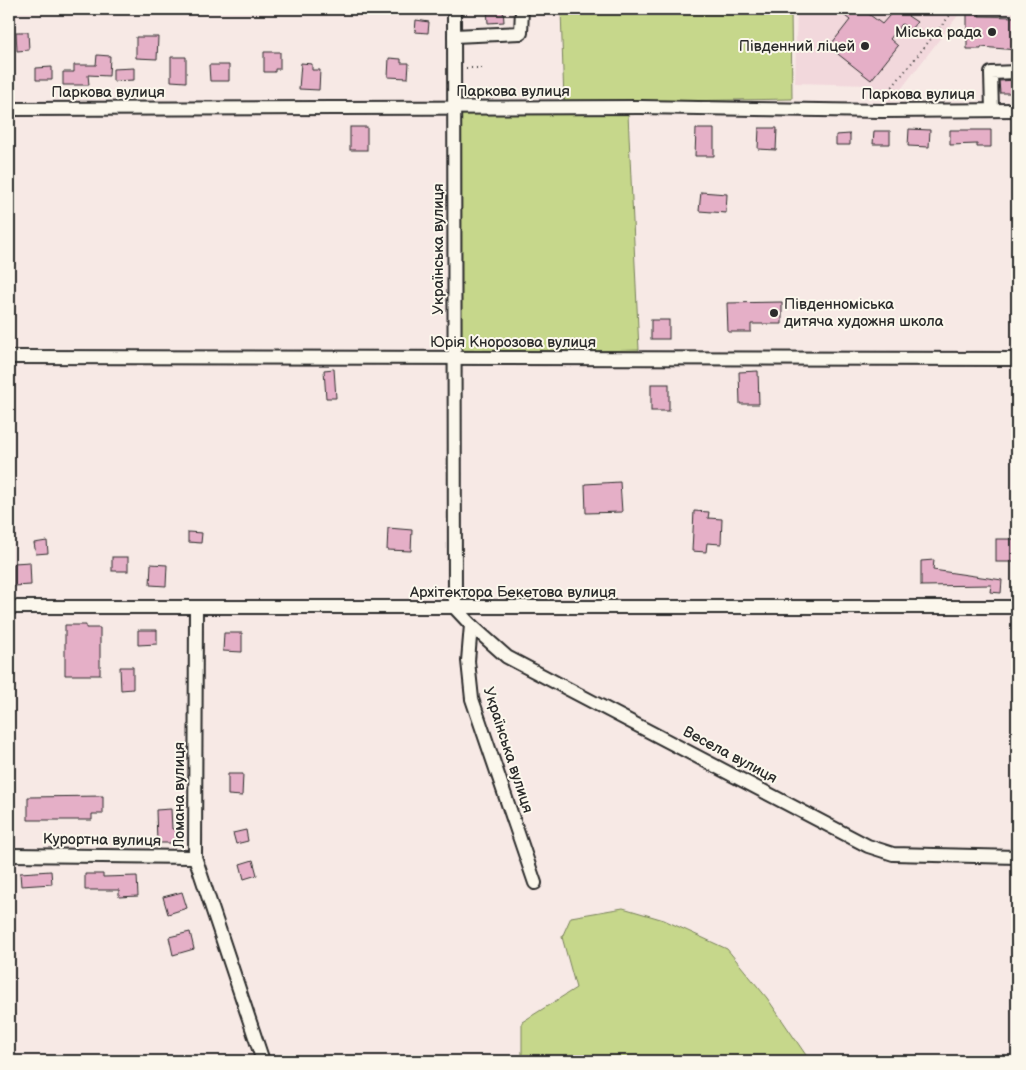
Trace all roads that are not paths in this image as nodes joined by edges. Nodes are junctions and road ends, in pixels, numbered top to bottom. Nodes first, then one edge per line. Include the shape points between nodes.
1 (454, 9) edge
2 (522, 9) edge
3 (454, 36) junction
4 (1017, 72) edge
5 (454, 107) junction
6 (9, 109) edge
7 (992, 110) junction
8 (1017, 110) edge
9 (9, 357) edge
10 (456, 359) junction
11 (1017, 359) edge
12 (1017, 607) edge
13 (9, 608) edge
14 (196, 608) junction
15 (456, 608) junction
16 (471, 625) junction
17 (9, 855) edge
18 (195, 857) junction
19 (1017, 857) edge
20 (535, 883) dead end
21 (263, 1061) edge

1 - 3 street, Українська вулиця
2 - 3 street via 521,33
3 - 5 street, Українська вулиця
4 - 7 street via 991,73
5 - 6 street, Паркова вулиця
5 - 7 street, Паркова вулиця
5 - 10 street, Українська вулиця
7 - 8 street, Паркова вулиця
9 - 10 street, Юрія Кнорозова вулиця
10 - 11 street, Юрія Кнорозова вулиця
10 - 15 street, Українська вулиця
12 - 15 street, Архітектора Бекетова вулиця
13 - 14 street, Архітектора Бекетова вулиця
14 - 15 street, Архітектора Бекетова вулиця
14 - 18 street, Ломана вулиця
15 - 16 street, Весела вулиця
16 - 19 street, Весела вулиця via 507,657 868,846 893,854
16 - 20 street, Українська вулиця via 468,661 472,699
17 - 18 street, Курортна вулиця
18 - 21 street, Ломана вулиця

